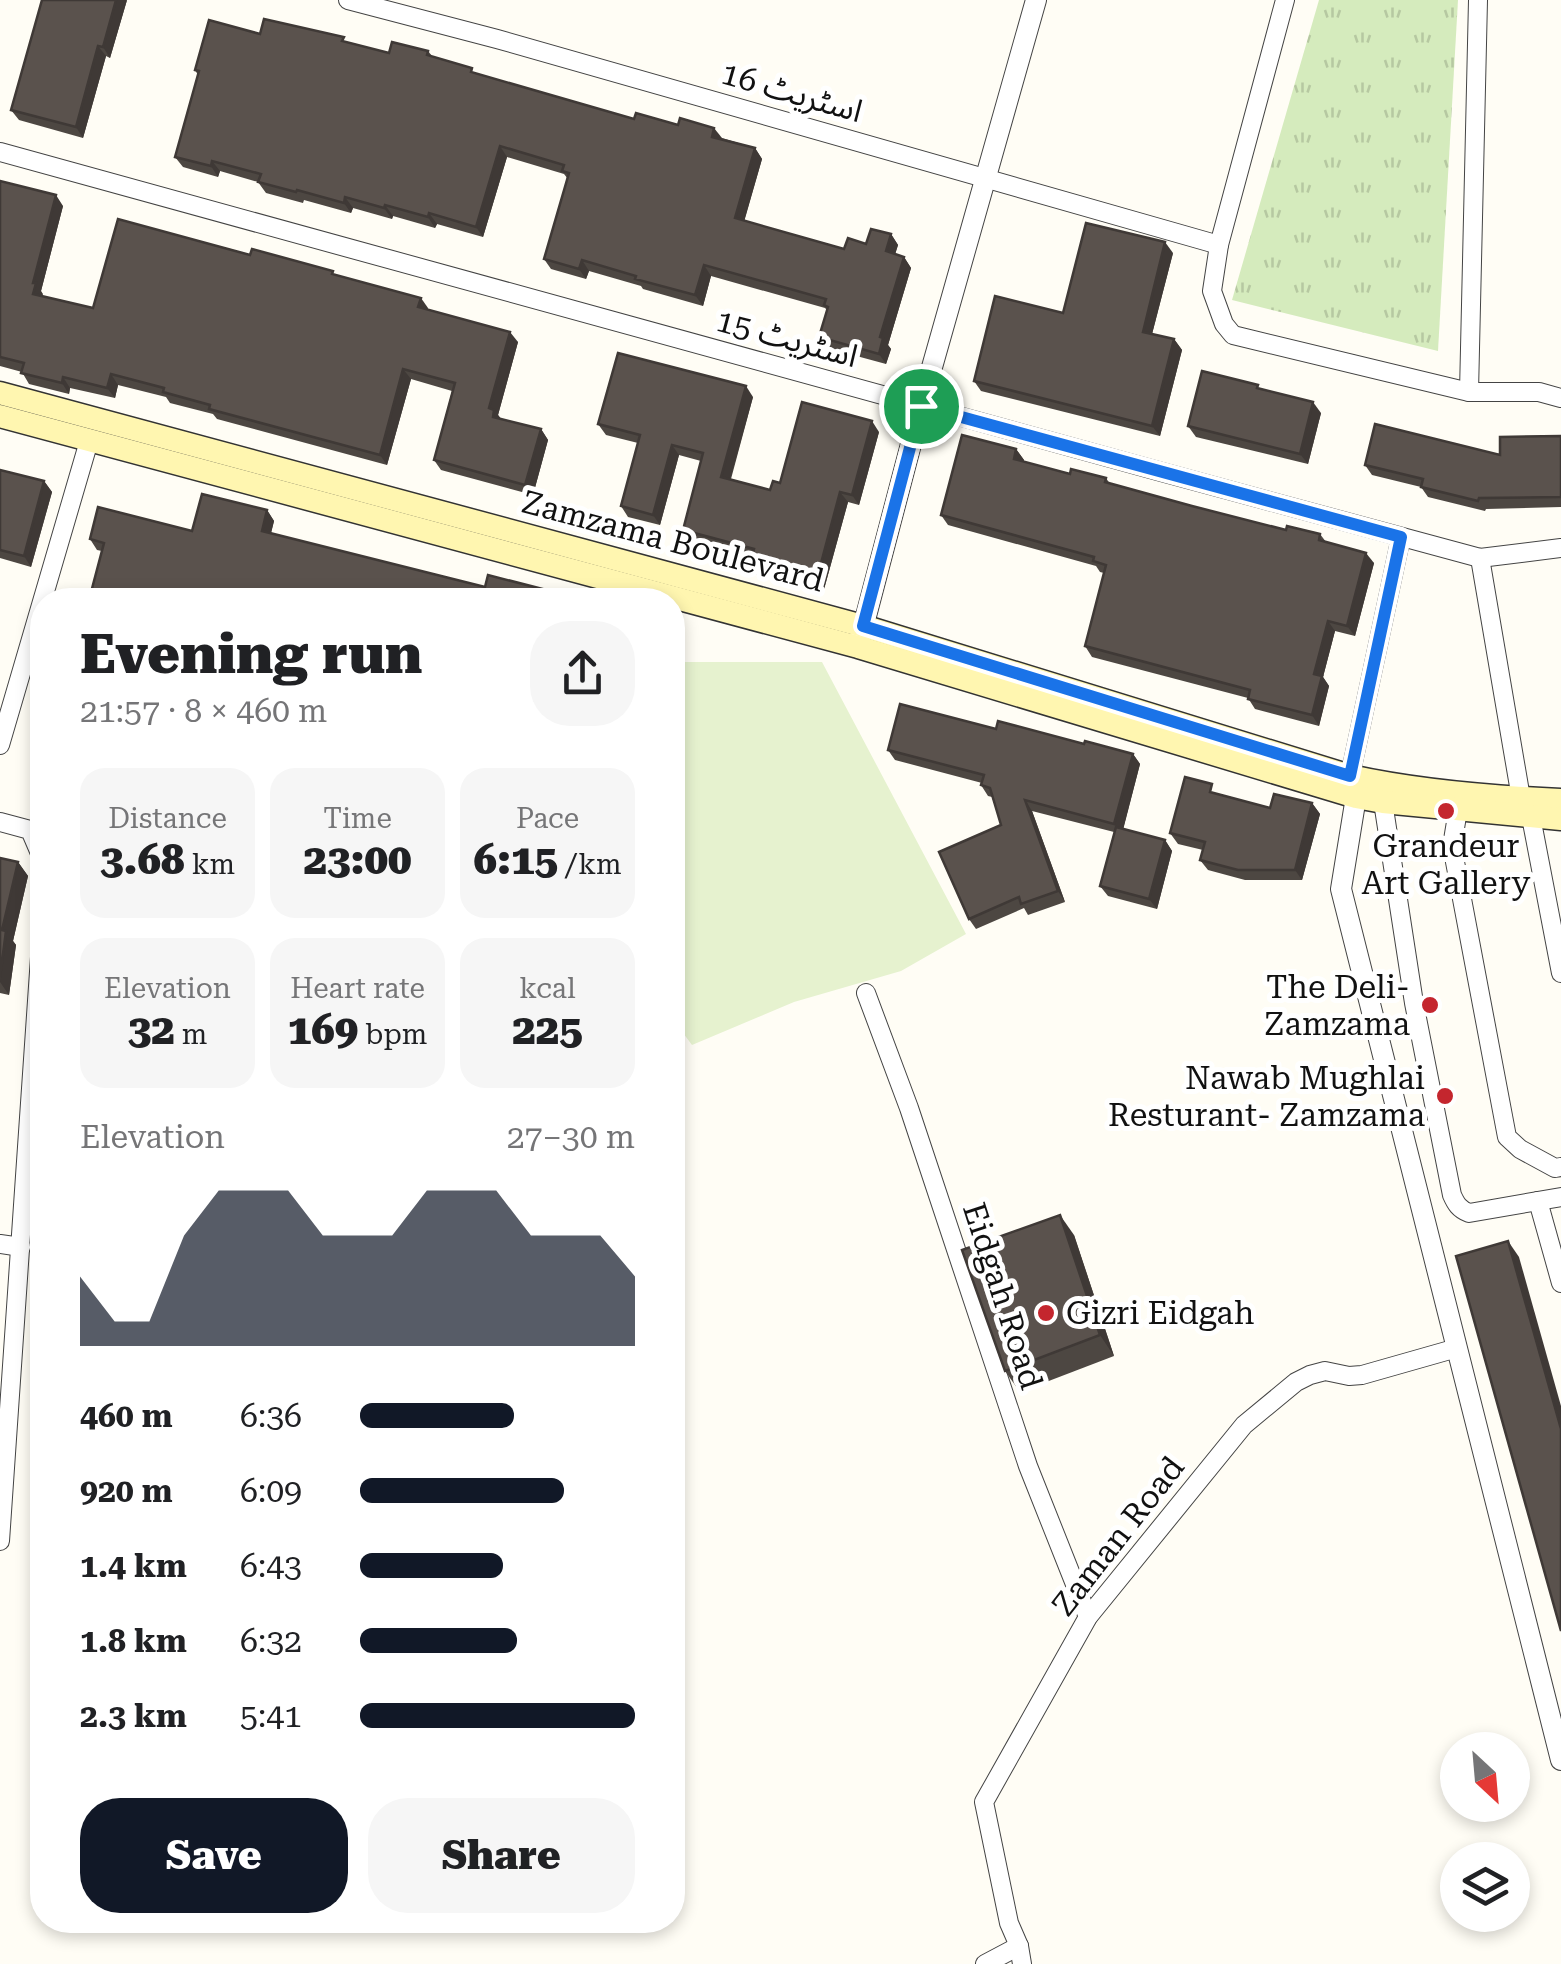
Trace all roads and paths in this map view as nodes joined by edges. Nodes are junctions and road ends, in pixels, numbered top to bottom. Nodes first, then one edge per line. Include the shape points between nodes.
1 (348, 0) edge
2 (1036, 0) edge
3 (1285, 0) edge
4 (1478, 0) edge
5 (0, 152) edge
6 (984, 177) junction
7 (1219, 245) junction
8 (1469, 392) junction
9 (0, 393) edge
10 (1561, 398) edge
11 (921, 406) junction
12 (0, 416) edge
13 (90, 441) junction
14 (1401, 537) junction
15 (1561, 548) edge
16 (1480, 558) junction
17 (51, 588) edge
18 (670, 588) edge
19 (685, 592) edge
20 (860, 636) junction
21 (30, 662) edge
22 (0, 746) edge
23 (1353, 786) junction
24 (1561, 800) edge
25 (1383, 802) junction
26 (1526, 808) junction
27 (1458, 810) junction
28 (1561, 818) edge
29 (0, 822) edge
30 (30, 830) edge
31 (1561, 972) edge
32 (866, 993) dead end
33 (30, 1102) edge
34 (1561, 1167) edge
35 (1561, 1197) edge
36 (1538, 1201) junction
37 (0, 1244) edge
38 (20, 1247) junction
39 (1561, 1284) edge
40 (1457, 1348) junction
41 (0, 1541) edge
42 (1088, 1616) junction
43 (1561, 1760) edge
44 (1021, 1955) edge
45 (985, 1964) edge

1 - 6 street, اسٹریٹ 16
2 - 6 street
3 - 7 street
4 - 8 street
5 - 11 street, اسٹریٹ 15
6 - 7 street, اسٹریٹ 16
6 - 11 street
7 - 8 street via 1212,291 1233,335
8 - 10 street
9 - 20 main road, Zamzama Boulevard
11 - 14 street, اسٹریٹ 15
11 - 20 street
12 - 13 main road, Zamzama Boulevard
13 - 17 street
13 - 18 main road, Zamzama Boulevard
14 - 16 street, اسٹریٹ 15
14 - 23 street
15 - 16 street, اسٹریٹ 15
16 - 26 street
19 - 20 main road, Zamzama Boulevard
20 - 23 main road, Zamzama Boulevard
21 - 22 street
23 - 25 main road, Zamzama Boulevard
23 - 26 main road, Zamzama Boulevard via 1400,786
23 - 40 street via 1341,889
24 - 26 main road, Zamzama Boulevard
25 - 27 main road, Zamzama Boulevard
25 - 36 street via 1452,1195 1469,1213
26 - 27 main road, Zamzama Boulevard
26 - 28 main road, Zamzama Boulevard
26 - 31 street
27 - 34 street via 1452,846 1507,1137 1520,1150
29 - 30 street
32 - 42 street, Eidgah Road via 1028,1466
33 - 38 street
35 - 36 street
36 - 39 street
37 - 38 street
38 - 41 street
40 - 42 street, Zaman Road via 1362,1375 1325,1371 1296,1382 1244,1425
40 - 43 street
42 - 44 street, Zaman Road via 984,1802
44 - 45 street

